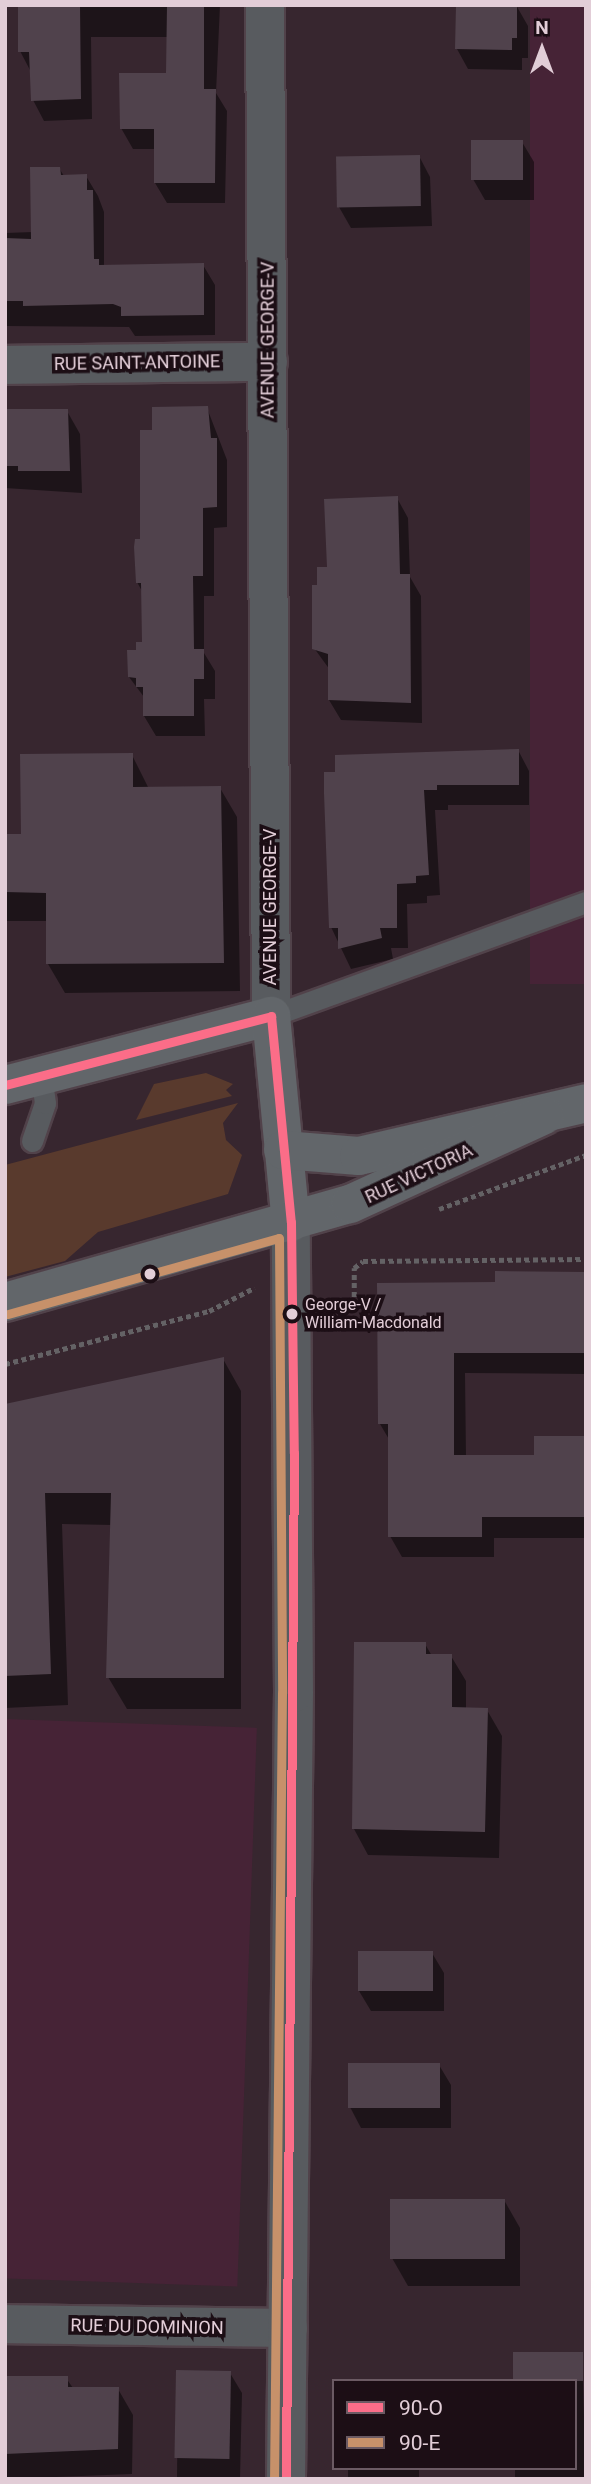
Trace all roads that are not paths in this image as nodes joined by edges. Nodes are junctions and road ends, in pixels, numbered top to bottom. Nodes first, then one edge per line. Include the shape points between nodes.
1 (265, 5) edge
2 (268, 362) junction
3 (5, 365) edge
4 (586, 902) edge
5 (271, 1016) junction
6 (41, 1076) junction
7 (5, 1085) edge
8 (586, 1103) edge
9 (544, 1115) junction
10 (32, 1141) dead end
11 (283, 1150) junction
12 (291, 1222) junction
13 (5, 1302) edge
14 (5, 2325) edge
15 (288, 2328) junction
16 (286, 2479) edge

1 - 2 street, AVENUE GEORGE-V
2 - 3 street, RUE SAINT-ANTOINE
2 - 5 street, AVENUE GEORGE-V
4 - 5 lane
5 - 6 main road
5 - 11 main road, AVENUE GEORGE-V
6 - 7 main road
6 - 10 lane via 45,1103
8 - 9 main road, RUE VICTORIA
9 - 11 main road, RUE VICTORIA via 359,1156
9 - 12 main road, RUE VICTORIA via 382,1193
11 - 12 main road, AVENUE GEORGE-V
12 - 13 main road, RUE VICTORIA
12 - 15 street, AVENUE GEORGE-V via 294,1693
14 - 15 street, RUE DU DOMINION
15 - 16 street, AVENUE GEORGE-V

